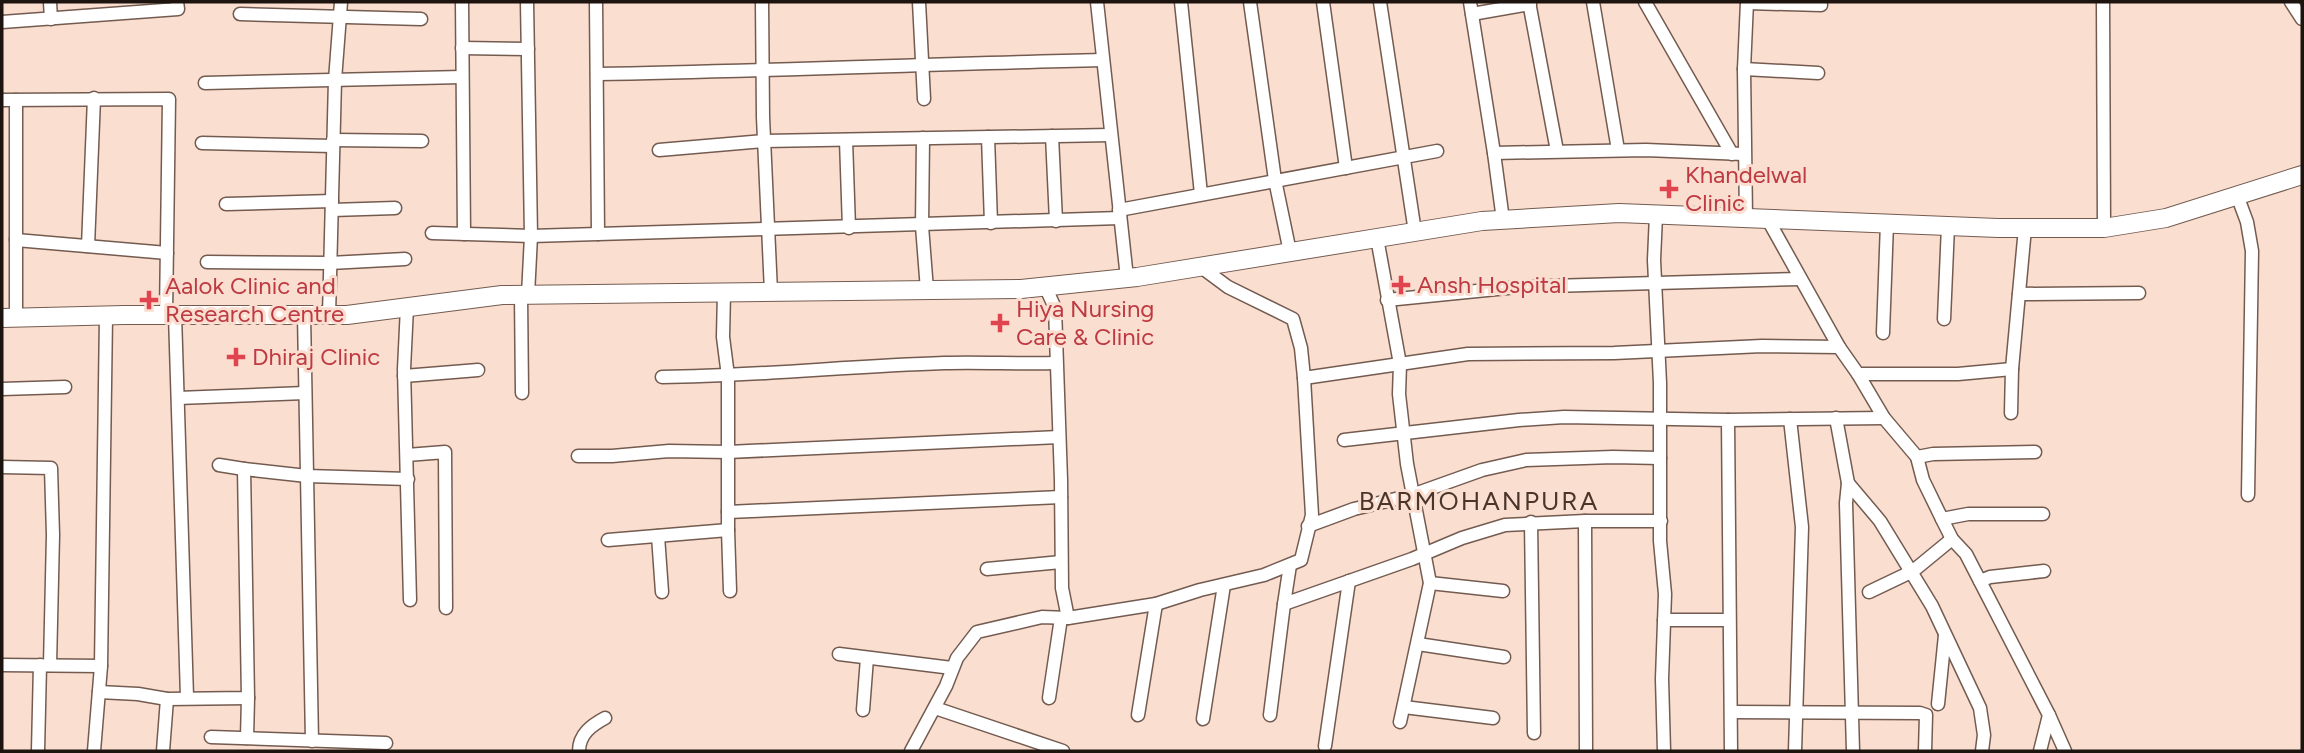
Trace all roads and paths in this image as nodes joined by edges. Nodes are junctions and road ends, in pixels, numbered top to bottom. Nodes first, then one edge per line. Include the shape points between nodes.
1 (50, 2) edge
2 (177, 2) edge
3 (341, 2) edge
4 (461, 2) edge
5 (527, 2) edge
6 (596, 2) edge
7 (762, 2) edge
8 (919, 2) edge
9 (1097, 2) edge
10 (1181, 2) edge
11 (1250, 2) edge
12 (1323, 2) edge
13 (1380, 2) edge
14 (1593, 2) edge
15 (1645, 2) edge
16 (1747, 2) edge
17 (2103, 2) edge
18 (2291, 2) edge
19 (1529, 3) edge
20 (1821, 5) dead end
21 (119, 7) edge
22 (1471, 8) edge
23 (240, 14) dead end
24 (340, 18) junction
25 (51, 19) junction
26 (421, 19) dead end
27 (2302, 19) edge
28 (2, 22) edge
29 (462, 48) junction
30 (528, 49) junction
31 (1102, 60) junction
32 (923, 64) junction
33 (1744, 69) junction
34 (763, 71) junction
35 (1818, 73) dead end
36 (597, 74) junction
37 (462, 77) junction
38 (335, 80) junction
39 (205, 83) dead end
40 (94, 99) junction
41 (924, 99) dead end
42 (2, 100) edge
43 (16, 100) junction
44 (1111, 135) junction
45 (1052, 136) junction
46 (988, 137) junction
47 (923, 138) junction
48 (846, 140) junction
49 (422, 141) dead end
50 (764, 141) junction
51 (202, 143) dead end
52 (333, 143) junction
53 (659, 150) dead end
54 (1618, 150) junction
55 (1437, 151) dead end
56 (1557, 151) junction
57 (1494, 153) junction
58 (1738, 154) junction
59 (1404, 158) junction
60 (1346, 168) junction
61 (2302, 175) edge
62 (1275, 180) junction
63 (1201, 194) junction
64 (2237, 195) junction
65 (226, 204) dead end
66 (332, 206) junction
67 (395, 208) dead end
68 (1119, 214) junction
69 (1656, 215) junction
70 (1746, 218) junction
71 (1767, 218) junction
72 (1503, 220) junction
73 (1056, 221) junction
74 (991, 223) junction
75 (1886, 223) junction
76 (922, 226) junction
77 (1948, 226) junction
78 (849, 228) junction
79 (2025, 228) junction
80 (2104, 228) junction
81 (769, 230) junction
82 (1415, 232) junction
83 (432, 233) dead end
84 (464, 234) junction
85 (598, 234) junction
86 (531, 236) junction
87 (1377, 238) junction
88 (16, 240) junction
89 (88, 247) junction
90 (1290, 252) junction
91 (167, 253) junction
92 (405, 259) dead end
93 (207, 262) dead end
94 (330, 263) junction
95 (1201, 267) junction
96 (1126, 278) junction
97 (1800, 279) junction
98 (1655, 284) junction
99 (1045, 286) junction
100 (927, 290) junction
101 (724, 292) junction
102 (771, 292) junction
103 (2139, 293) dead end
104 (2019, 294) junction
105 (525, 295) junction
106 (1387, 300) junction
107 (407, 307) junction
108 (171, 315) junction
109 (304, 315) junction
110 (329, 315) junction
111 (106, 316) junction
112 (9, 318) edge
113 (1944, 318) dead end
114 (1883, 333) dead end
115 (1839, 347) junction
116 (1659, 351) junction
117 (1056, 363) junction
118 (1400, 364) junction
119 (2012, 369) junction
120 (478, 370) dead end
121 (1857, 374) junction
122 (404, 376) junction
123 (729, 376) junction
124 (662, 377) dead end
125 (1304, 378) junction
126 (65, 387) dead end
127 (2, 389) edge
128 (305, 393) junction
129 (522, 393) dead end
130 (178, 398) junction
131 (2011, 413) dead end
132 (1836, 418) junction
133 (1884, 418) junction
134 (1790, 419) junction
135 (1660, 420) junction
136 (1728, 420) junction
137 (1404, 433) junction
138 (1059, 436) junction
139 (1344, 440) dead end
140 (728, 452) junction
141 (2035, 452) dead end
142 (407, 454) junction
143 (578, 456) dead end
144 (1917, 457) junction
145 (1660, 458) junction
146 (219, 465) dead end
147 (2, 467) edge
148 (244, 469) junction
149 (307, 476) junction
150 (408, 479) junction
151 (1848, 483) junction
152 (1412, 495) junction
153 (2248, 495) dead end
154 (1061, 497) junction
155 (728, 512) junction
156 (2043, 514) dead end
157 (1942, 519) junction
158 (1585, 521) junction
159 (1661, 521) junction
160 (1531, 522) junction
161 (1308, 527) junction
162 (727, 530) junction
163 (659, 536) junction
164 (1952, 539) junction
165 (608, 541) dead end
166 (1426, 553) junction
167 (1061, 562) junction
168 (1290, 565) junction
169 (987, 569) dead end
170 (1913, 571) junction
171 (2044, 571) dead end
172 (1349, 581) junction
173 (1980, 581) junction
174 (1430, 583) junction
175 (1224, 585) junction
176 (730, 591) dead end
177 (1503, 591) dead end
178 (662, 592) dead end
179 (1869, 592) dead end
180 (410, 600) dead end
181 (1156, 604) junction
182 (1284, 604) junction
183 (446, 608) dead end
184 (1065, 618) junction
185 (1729, 620) junction
186 (1664, 621) junction
187 (1945, 635) junction
188 (1418, 644) junction
189 (839, 654) dead end
190 (1504, 657) dead end
191 (867, 658) junction
192 (2, 665) edge
193 (45, 665) junction
194 (101, 666) junction
195 (952, 668) junction
196 (99, 692) junction
197 (187, 697) junction
198 (248, 698) junction
199 (1049, 698) dead end
200 (167, 699) junction
201 (1938, 704) dead end
202 (1404, 707) junction
203 (935, 708) junction
204 (863, 710) dead end
205 (1852, 711) junction
206 (1732, 712) junction
207 (1796, 712) junction
208 (1138, 715) dead end
209 (1270, 715) dead end
210 (2049, 715) junction
211 (606, 718) dead end
212 (1493, 718) dead end
213 (1203, 719) dead end
214 (1400, 722) dead end
215 (1534, 733) dead end
216 (211, 737) dead end
217 (247, 738) junction
218 (312, 741) junction
219 (386, 743) dead end
220 (1325, 746) dead end
221 (1586, 750) edge
222 (38, 751) edge
223 (94, 751) edge
224 (163, 751) edge
225 (579, 751) edge
226 (911, 751) edge
227 (1063, 751) edge
228 (1664, 751) edge
229 (1731, 751) edge
230 (1795, 751) edge
231 (1853, 751) edge
232 (1925, 751) edge
233 (1982, 751) edge
234 (2040, 751) edge
235 (2065, 751) edge

1 - 25 street
2 - 21 street via 178,9
3 - 24 street
4 - 29 street
5 - 30 street
6 - 36 street
7 - 34 street
8 - 32 street
9 - 31 street
10 - 63 street
11 - 62 street
12 - 60 street
13 - 59 street
14 - 54 street
15 - 58 street
16 - 20 street
16 - 33 street
17 - 80 street
18 - 27 street
19 - 22 street
19 - 56 street
21 - 25 street
22 - 57 street
23 - 24 street
24 - 26 street
24 - 38 street
25 - 28 street
29 - 30 street
29 - 37 street
30 - 86 street
31 - 32 street
31 - 44 street
32 - 34 street
32 - 41 street
33 - 35 street
33 - 58 street
34 - 36 street
34 - 50 street
36 - 85 street
37 - 38 street
37 - 84 street
38 - 39 street
38 - 52 street
40 - 43 street
40 - 89 street
40 - 91 street via 169,99
42 - 43 street
43 - 88 street
44 - 45 street
44 - 68 street
45 - 46 street
45 - 73 street
46 - 47 street
46 - 74 street
47 - 48 street
47 - 76 street
48 - 50 street
48 - 78 street
49 - 52 street
50 - 53 street
50 - 81 street
51 - 52 street
52 - 66 street
54 - 56 street
54 - 58 street
55 - 59 street
56 - 57 street
57 - 72 street
58 - 70 street
59 - 60 street
59 - 82 street
60 - 62 street
61 - 64 street
62 - 63 street
62 - 90 street
63 - 68 street
64 - 80 street via 2166,218
64 - 153 street via 2252,251
65 - 66 street
66 - 67 street
66 - 94 street
68 - 73 street
68 - 96 street
69 - 70 street
69 - 72 street
69 - 98 street
70 - 71 street
71 - 75 street
71 - 97 street
72 - 82 street
73 - 74 street
74 - 76 street
75 - 77 street
75 - 114 street
76 - 78 street
76 - 100 street
77 - 79 street
77 - 113 street
78 - 81 street
79 - 80 street
79 - 104 street
81 - 85 street
81 - 102 street
82 - 87 street
83 - 84 street
84 - 86 street
85 - 86 street
86 - 105 street
87 - 90 street
87 - 106 street
88 - 89 street
88 - 112 street
89 - 91 street
90 - 95 street
91 - 108 street
92 - 94 street
93 - 94 street
94 - 110 street
95 - 96 street
95 - 125 street via 1228,287 1293,319
96 - 99 street
97 - 98 street
97 - 115 street
98 - 106 street via 1517,287
98 - 116 street
99 - 100 street
99 - 117 street via 1055,308
100 - 102 street
101 - 102 street
101 - 105 street
101 - 123 street via 723,337
103 - 104 street
104 - 119 street
105 - 107 street
105 - 129 street
106 - 118 street
107 - 110 street
107 - 122 street
108 - 109 street
108 - 111 street
108 - 130 street
109 - 110 street
109 - 128 street
111 - 112 street
111 - 194 street
115 - 116 street
115 - 121 street
116 - 118 street via 1468,354
116 - 135 street
117 - 123 street via 944,363
117 - 138 street
118 - 125 street
118 - 137 street
119 - 121 street
119 - 131 street
120 - 122 street
121 - 133 street
122 - 142 street
123 - 124 street
123 - 140 street
125 - 161 street via 1312,515
126 - 127 street
128 - 130 street
128 - 149 street
130 - 197 street
132 - 133 street
132 - 134 street
132 - 151 street
133 - 144 street
134 - 136 street
134 - 207 street via 1802,527
135 - 136 street
135 - 137 street via 1553,418
135 - 145 street
136 - 185 street
137 - 139 street
137 - 152 street
138 - 140 street
138 - 154 street
140 - 143 street
140 - 155 street
141 - 144 street
142 - 150 street
142 - 183 street via 445,452
144 - 157 street
145 - 152 street via 1526,460
145 - 159 street
146 - 148 street
147 - 193 street via 51,468 53,535
148 - 149 street
148 - 198 street
149 - 150 street
149 - 218 street
150 - 180 street
151 - 170 street
151 - 205 street
152 - 161 street via 1354,509
152 - 166 street
154 - 155 street
154 - 167 street
155 - 162 street
156 - 157 street via 1968,513
157 - 164 street
158 - 159 street
158 - 160 street
158 - 221 street
159 - 186 street
160 - 166 street via 1504,525
160 - 215 street
161 - 168 street via 1301,560
162 - 163 street
162 - 176 street
163 - 165 street
163 - 178 street
164 - 170 street
164 - 173 street
166 - 172 street
166 - 174 street
167 - 169 street
167 - 184 street
168 - 175 street
168 - 182 street
170 - 179 street
170 - 187 street
171 - 173 street
172 - 182 street
172 - 220 street
173 - 210 street
174 - 177 street
174 - 188 street
175 - 181 street
175 - 213 street
181 - 184 street
181 - 208 street
182 - 209 street
184 - 195 street via 1042,617 977,632
184 - 199 street
185 - 186 street
185 - 206 street
186 - 228 street
187 - 201 street
187 - 233 street via 1980,708
188 - 190 street
188 - 202 street
189 - 191 street
191 - 195 street
191 - 204 street
192 - 193 street
193 - 194 street
193 - 222 street
194 - 196 street
195 - 203 street
196 - 200 street
196 - 223 street
197 - 198 street
197 - 200 street
198 - 217 street
200 - 224 street
202 - 212 street
202 - 214 street
203 - 226 street
203 - 227 street
205 - 207 street
205 - 231 street
205 - 232 street via 1926,715
206 - 207 street
206 - 229 street
207 - 230 street
210 - 234 street
210 - 235 street
211 - 225 street via 583,735
216 - 217 street
217 - 218 street
218 - 219 street

